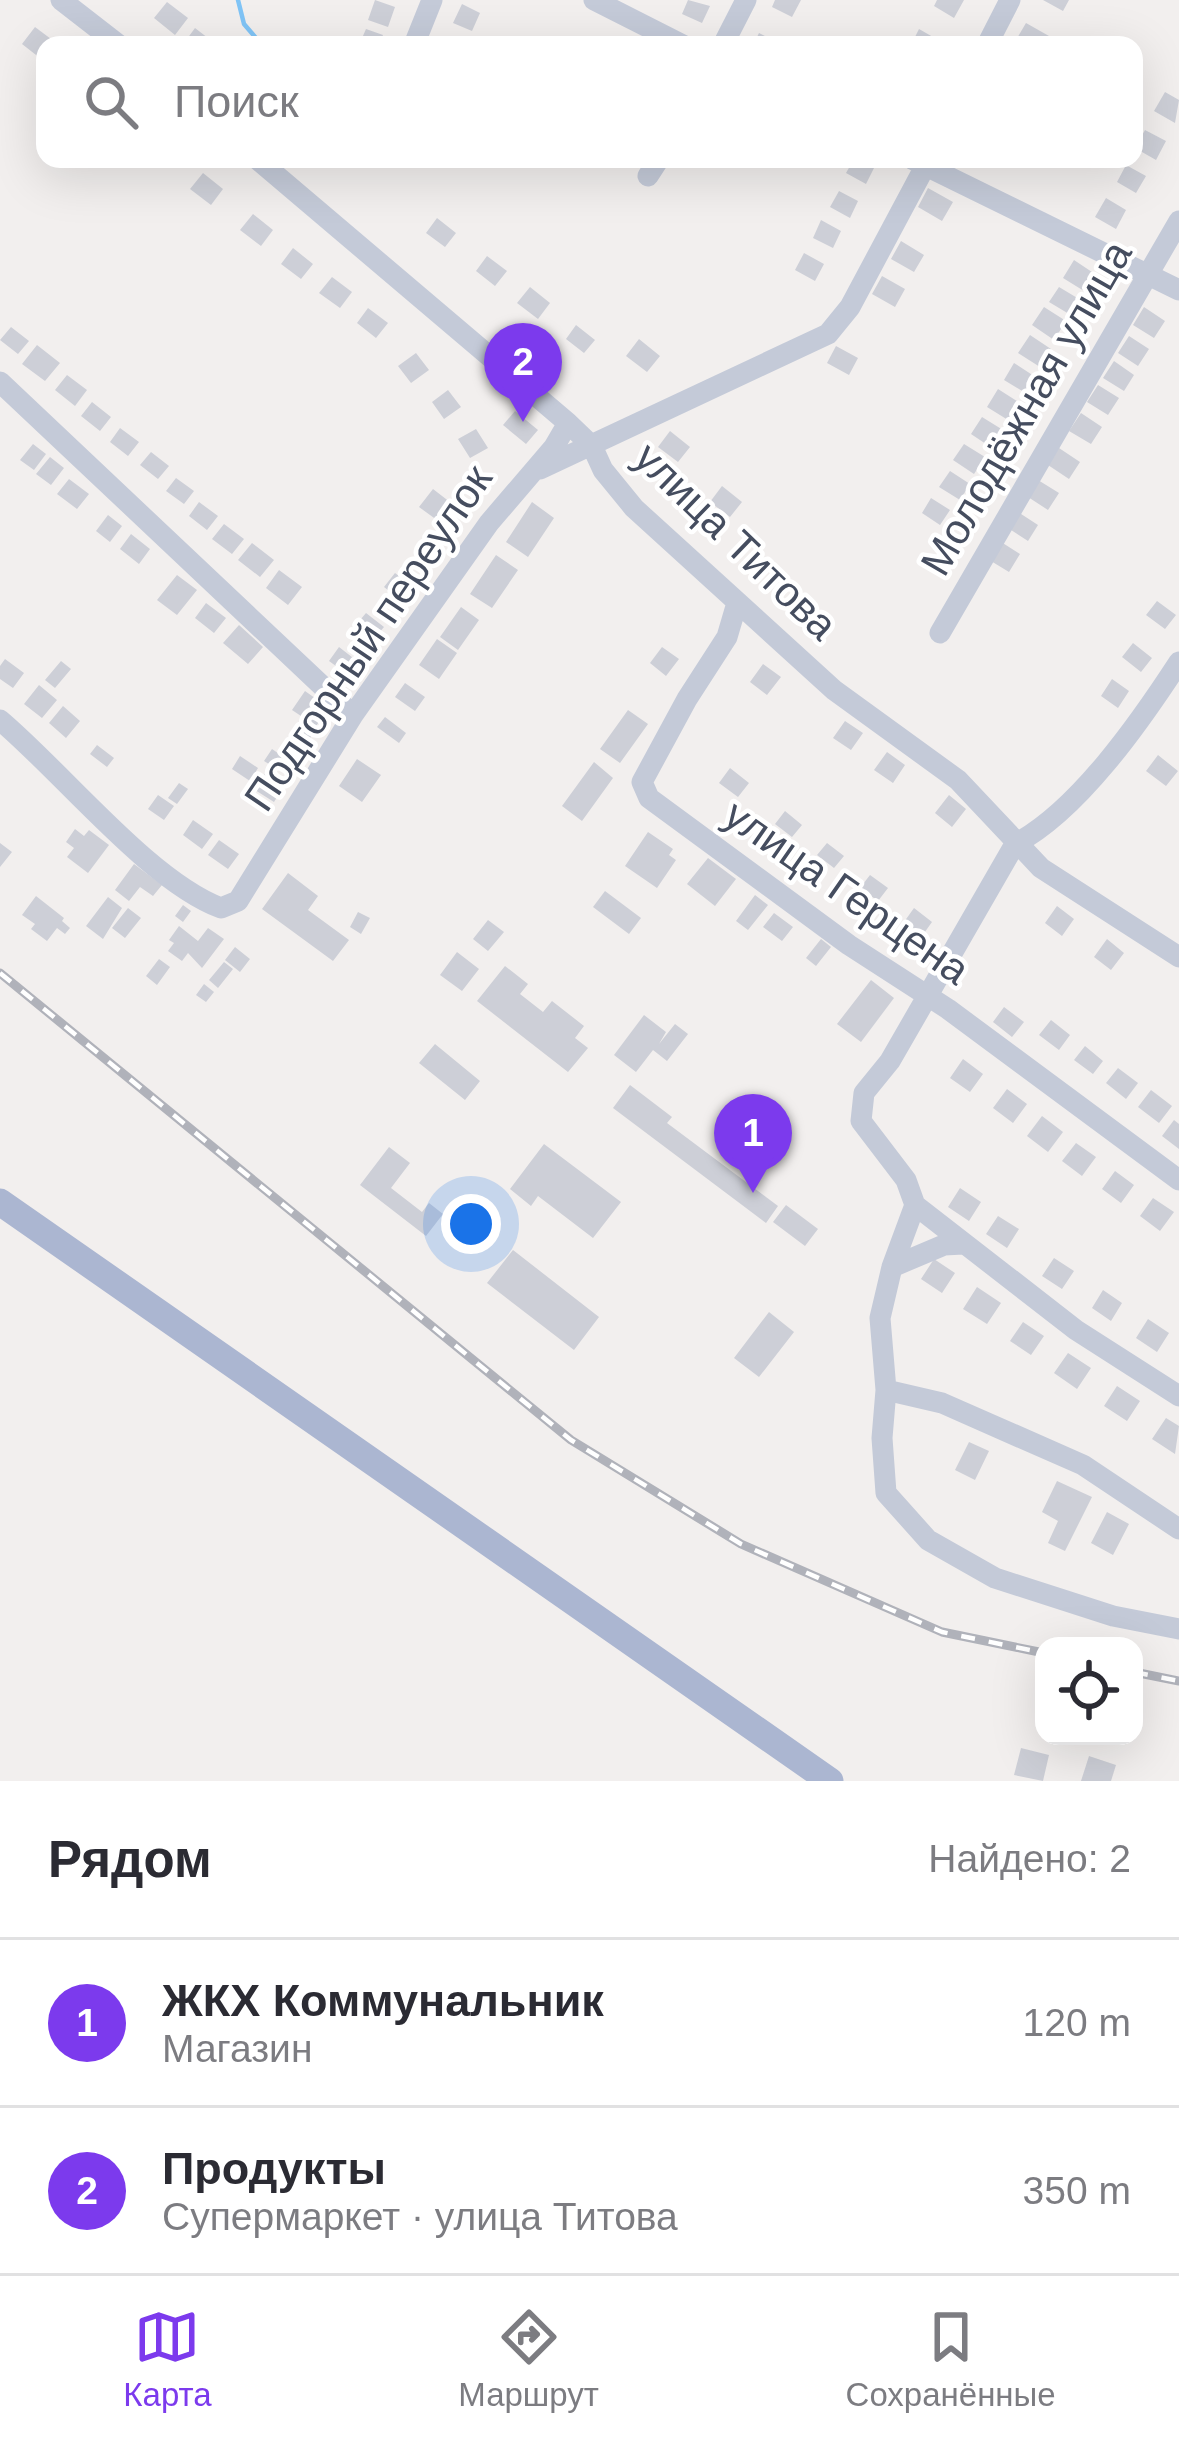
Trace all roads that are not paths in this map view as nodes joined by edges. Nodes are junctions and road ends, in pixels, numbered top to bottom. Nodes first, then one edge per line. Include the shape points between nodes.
1 (62, 0) edge
2 (432, 0) edge
3 (594, 0) edge
4 (746, 0) edge
5 (1010, 0) edge
6 (108, 36) edge
7 (418, 36) edge
8 (665, 36) edge
9 (728, 36) edge
10 (992, 36) edge
11 (268, 168) edge
12 (919, 168) edge
13 (936, 168) edge
14 (1179, 221) edge
15 (1148, 276) junction
16 (1179, 290) edge
17 (0, 382) edge
18 (568, 423) junction
19 (592, 446) junction
20 (526, 476) junction
21 (737, 603) junction
22 (940, 633) dead end
23 (1179, 662) edge
24 (353, 715) junction
25 (0, 720) edge
26 (1016, 844) junction
27 (1179, 957) edge
28 (924, 997) junction
29 (1179, 1180) edge
30 (0, 1202) edge
31 (915, 1205) junction
32 (963, 1244) junction
33 (892, 1267) junction
34 (886, 1390) junction
35 (1179, 1396) edge
36 (1179, 1529) edge
37 (1179, 1629) edge
38 (830, 1781) edge

1 - 6 street
2 - 7 street
3 - 8 street
4 - 9 street
5 - 10 street
11 - 18 street, улица Титова
12 - 19 street via 850,307 828,334
13 - 15 street
14 - 15 street, Молодёжная улица
15 - 16 street
15 - 22 street, Молодёжная улица
17 - 24 street
18 - 19 street, улица Титова
18 - 20 street, Подгорный переулок
19 - 20 street
19 - 21 street, улица Титова via 634,508
20 - 24 street, Подгорный переулок
21 - 26 street, улица Титова via 834,689 958,780
21 - 28 street, улица Герцена via 728,637 642,782 649,798
23 - 26 street via 1135,729 1040,832
24 - 25 street, Подгорный переулок via 238,902 221,908 196,898 127,841
26 - 27 street, улица Титова
26 - 28 street
28 - 29 street, улица Герцена
28 - 31 street via 864,1093 861,1121
30 - 38 main road
31 - 32 street
31 - 33 street
32 - 33 street
32 - 35 street
33 - 34 street via 880,1318
34 - 36 street via 942,1402 1083,1465
34 - 37 street via 886,1493 928,1540 995,1578

